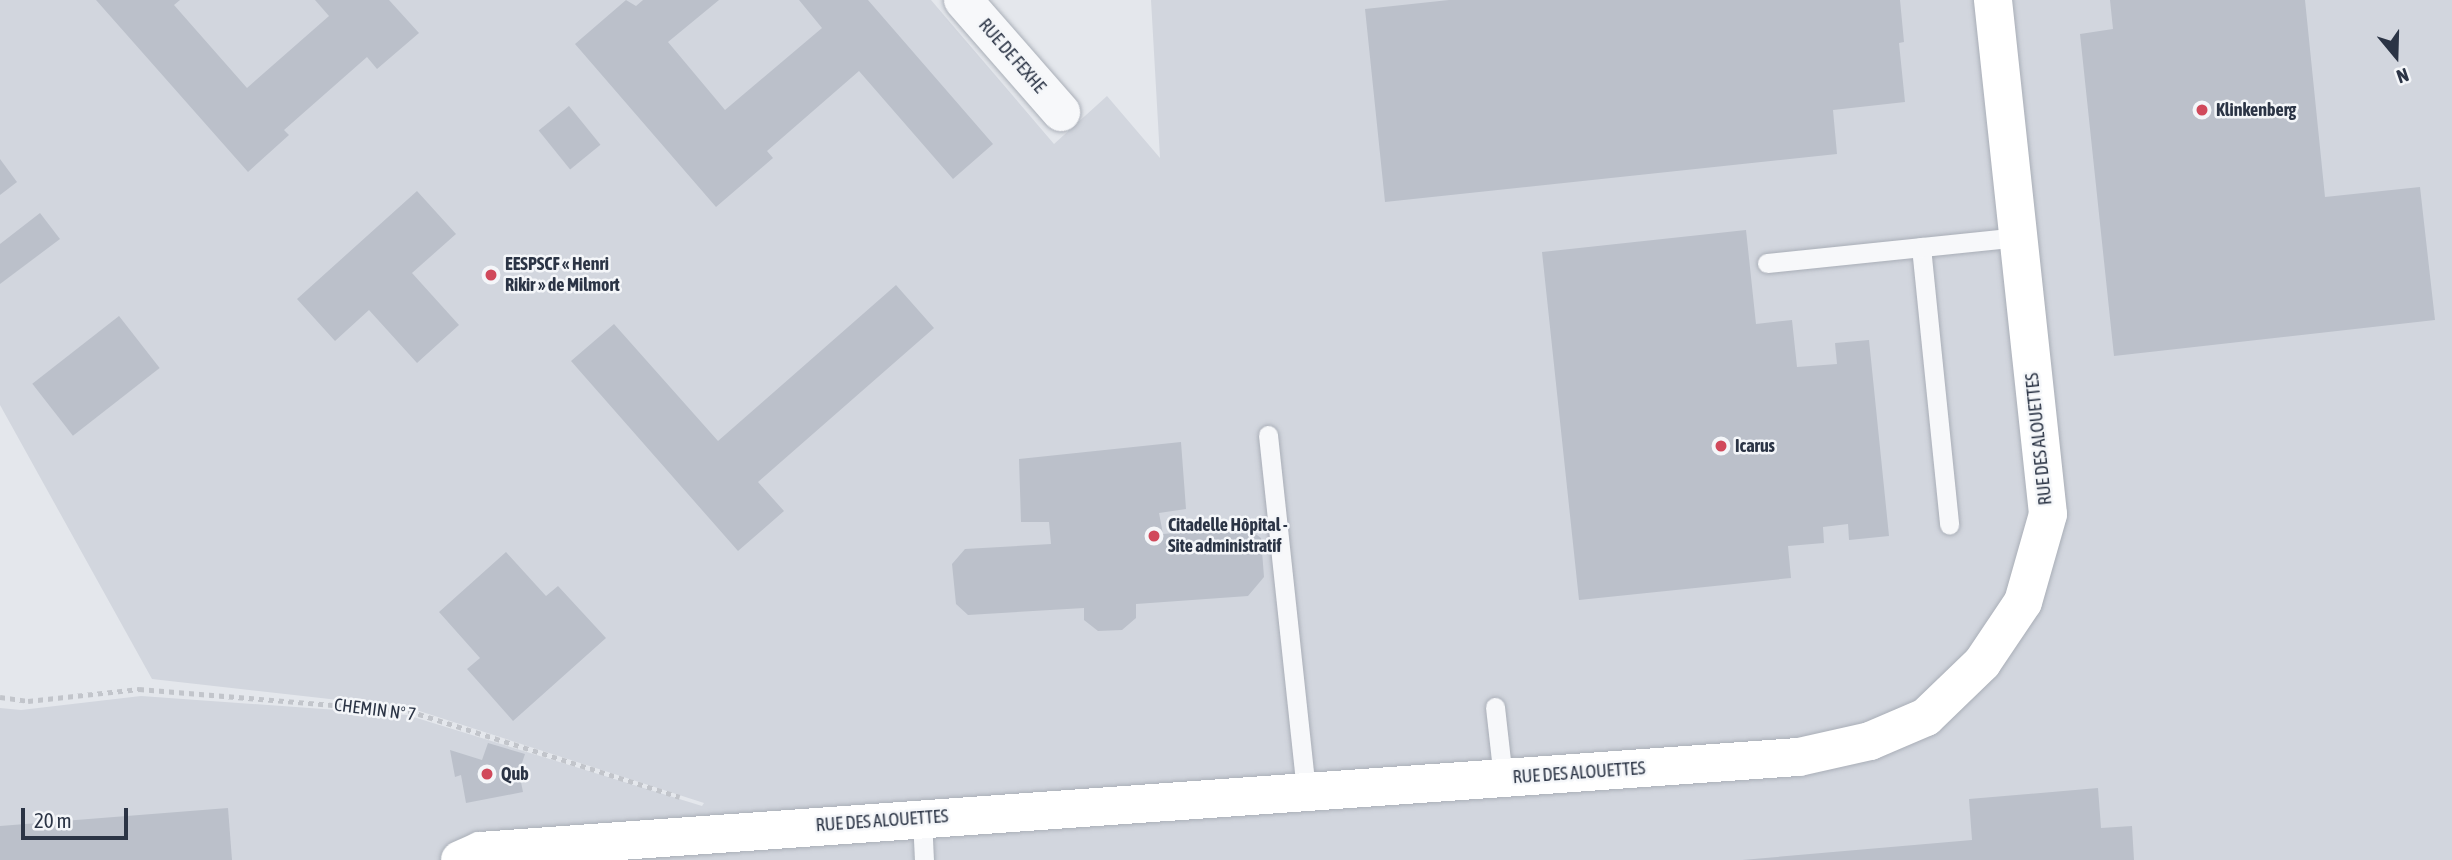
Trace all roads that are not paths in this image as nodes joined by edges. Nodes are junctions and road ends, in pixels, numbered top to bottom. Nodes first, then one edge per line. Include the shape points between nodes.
1 (963, 0) edge
2 (1993, 0) edge
3 (1061, 112) dead end
4 (2017, 237) junction
5 (1921, 247) junction
6 (1767, 263) dead end
7 (1268, 435) dead end
8 (1949, 525) dead end
9 (1495, 707) dead end
10 (1503, 778) junction
11 (1306, 791) junction
12 (922, 818) junction
13 (460, 860) edge
14 (924, 860) edge

1 - 3 street, RUE DE FEXHE
2 - 4 street, RUE DES ALOUETTES
4 - 5 lane
4 - 10 street, RUE DES ALOUETTES via 2048,514 2023,601 1982,663 1926,717 1870,741 1799,757
5 - 6 lane
5 - 8 lane
7 - 11 lane
9 - 10 lane
10 - 11 street, RUE DES ALOUETTES
11 - 12 street, RUE DES ALOUETTES
12 - 13 street, RUE DES ALOUETTES via 480,851
12 - 14 lane

